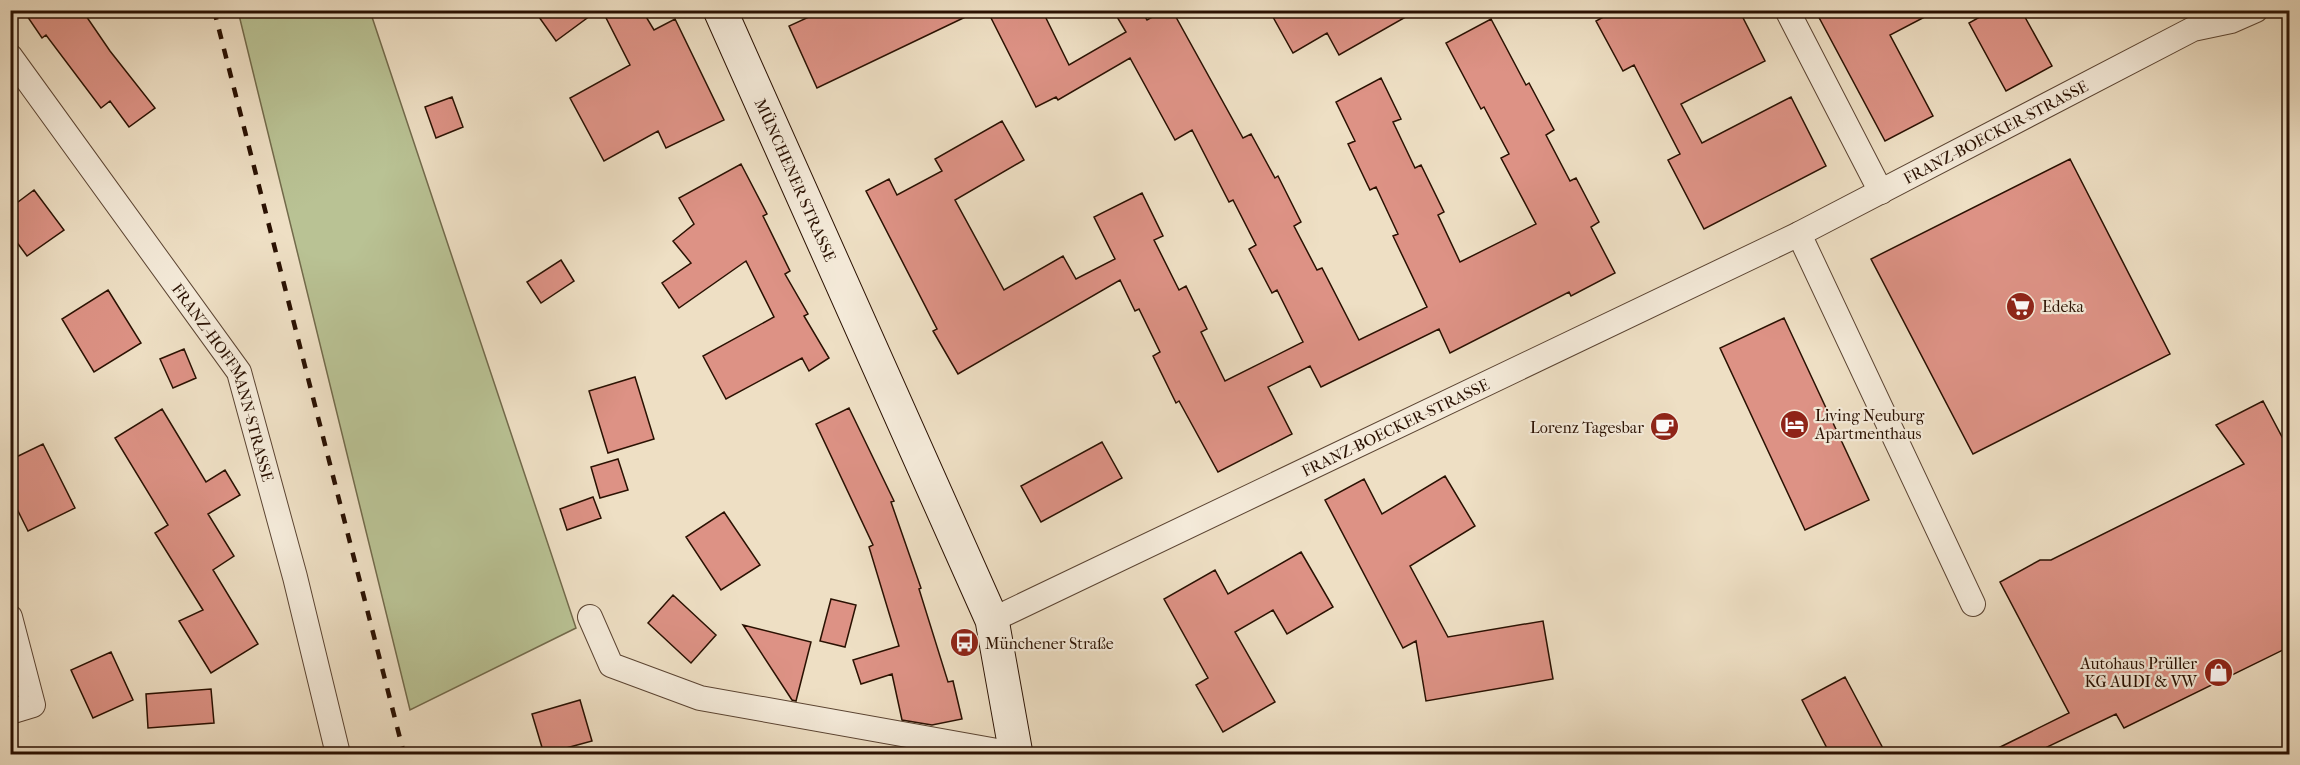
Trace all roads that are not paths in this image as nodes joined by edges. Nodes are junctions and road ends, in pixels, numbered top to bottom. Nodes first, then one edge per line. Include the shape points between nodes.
1 (720, 10) edge
2 (1787, 10) edge
3 (2212, 10) edge
4 (2256, 10) edge
5 (2193, 29) junction
6 (10, 56) edge
7 (1881, 192) junction
8 (1799, 234) junction
9 (1973, 604) dead end
10 (10, 617) edge
11 (590, 617) dead end
12 (992, 620) junction
13 (10, 712) edge
14 (338, 754) edge
15 (1015, 754) edge

1 - 12 main road, MÜNCHENER STRASSE
2 - 7 street
3 - 5 street, FRANZ-BOECKER-STRASSE
4 - 5 street, FRANZ-BOECKER-STRASSE via 2231,21
5 - 7 street, FRANZ-BOECKER-STRASSE
6 - 14 street, FRANZ-HOFFMANN-STRASSE via 239,372
7 - 8 street, FRANZ-BOECKER-STRASSE
8 - 9 street
8 - 12 street, FRANZ-BOECKER-STRASSE
10 - 13 street via 33,705
11 - 15 street, MÜNCHENER STRASSE via 611,665 700,698
12 - 15 main road, MÜNCHENER STRASSE

